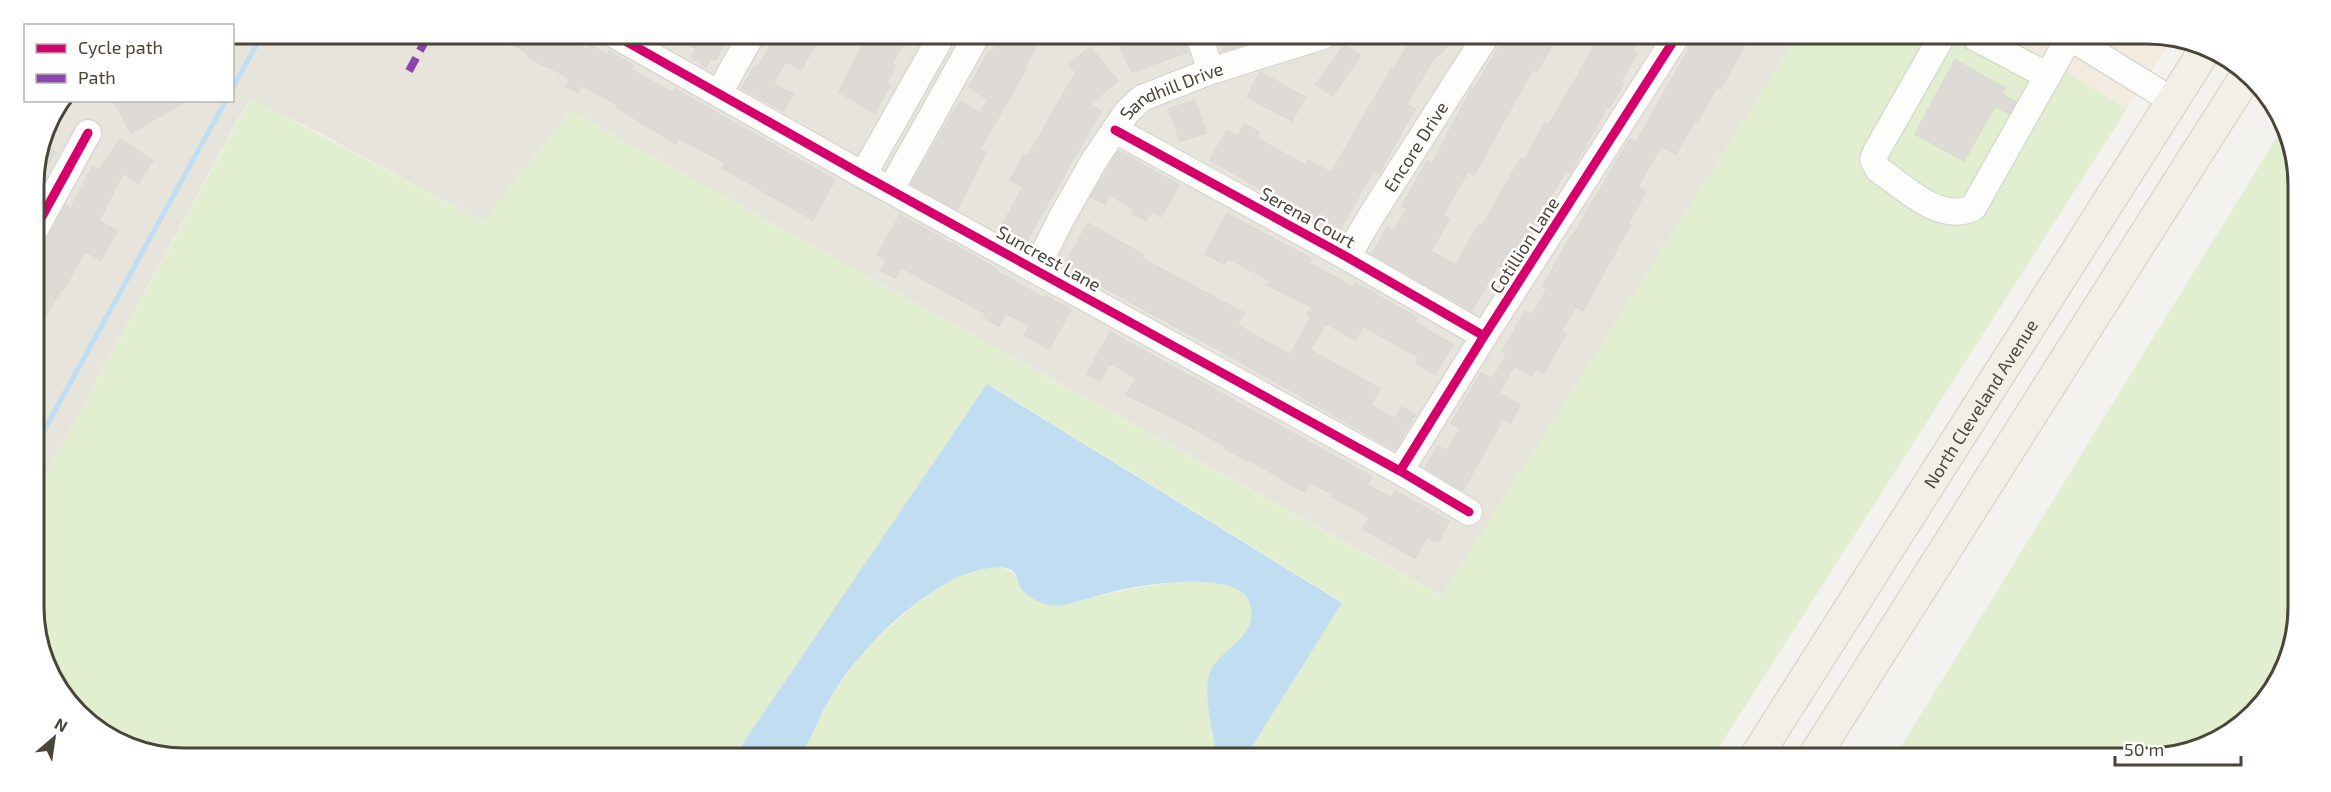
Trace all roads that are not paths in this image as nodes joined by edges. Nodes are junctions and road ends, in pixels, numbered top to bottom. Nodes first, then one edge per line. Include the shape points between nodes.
1 (631, 44) edge
2 (746, 44) edge
3 (937, 44) edge
4 (973, 44) edge
5 (1202, 44) edge
6 (1297, 44) edge
7 (1481, 44) edge
8 (1672, 44) edge
9 (1938, 44) edge
10 (1987, 44) edge
11 (2067, 44) edge
12 (2099, 45) edge
13 (2202, 55) edge
14 (1211, 71) junction
15 (2048, 76) junction
16 (2242, 82) edge
17 (719, 93) junction
18 (2173, 101) junction
19 (1114, 130) junction
20 (88, 133) dead end
21 (863, 175) junction
22 (891, 189) junction
23 (44, 207) edge
24 (1347, 257) junction
25 (1036, 269) junction
26 (1484, 336) junction
27 (1400, 471) junction
28 (1469, 512) dead end
29 (1761, 748) edge
30 (1819, 748) edge

1 - 17 street, Suncrest Lane
2 - 17 street
3 - 21 street
4 - 22 street
5 - 14 street
6 - 14 street, Sandhill Drive
7 - 24 street, Encore Drive
8 - 26 street, Cotillion Lane
9 - 15 street via 1874,160 1878,170 1934,207 1953,213 1973,208
10 - 15 street
11 - 15 street
12 - 18 street
13 - 18 main road, North Cleveland Avenue
14 - 19 street, Sandhill Drive via 1142,98
16 - 30 main road
17 - 21 street, Suncrest Lane
18 - 29 main road, North Cleveland Avenue
19 - 24 street, Serena Court
19 - 25 street, Sandhill Drive
20 - 23 street
21 - 22 street, Suncrest Lane
22 - 25 street, Suncrest Lane
24 - 26 street, Serena Court
25 - 27 street, Suncrest Lane
26 - 27 street, Cotillion Lane
27 - 28 street, Suncrest Lane

